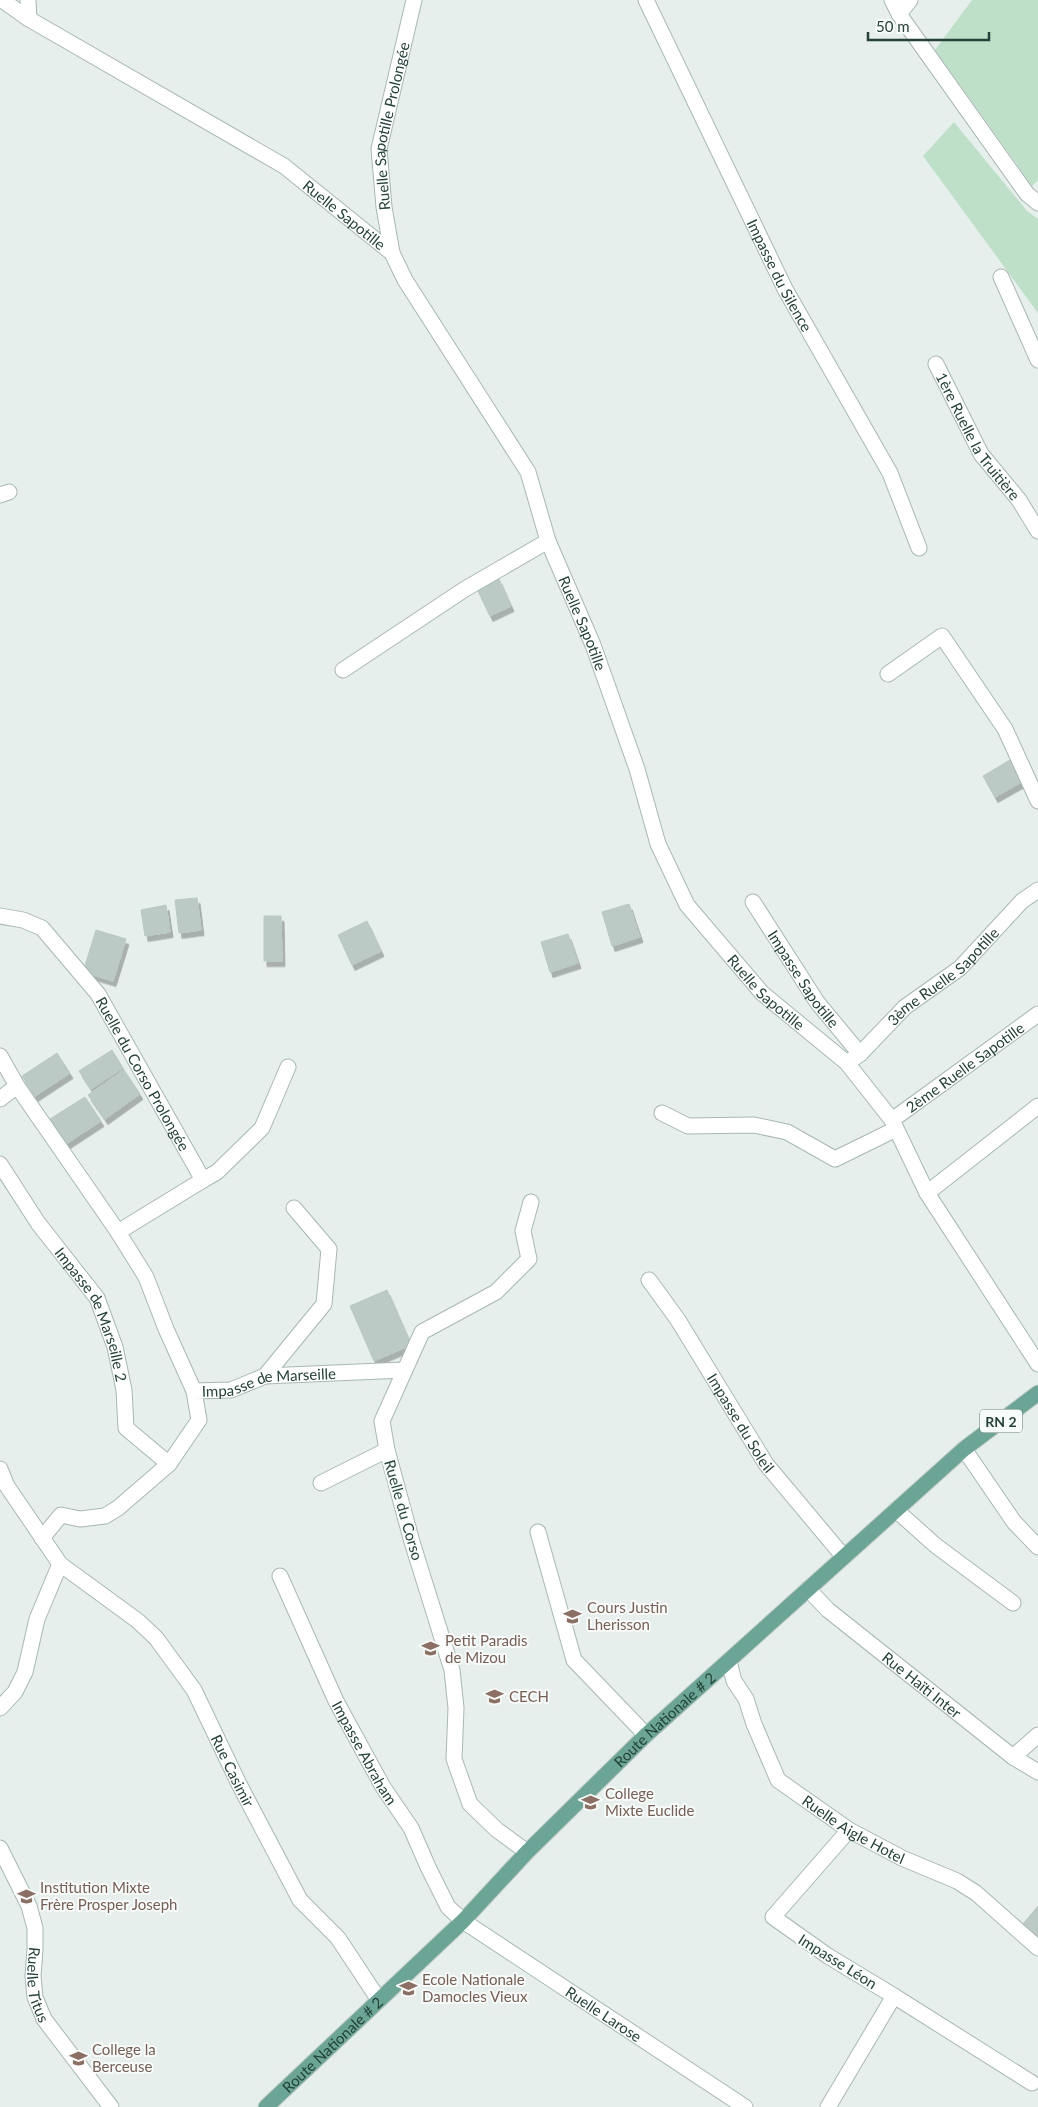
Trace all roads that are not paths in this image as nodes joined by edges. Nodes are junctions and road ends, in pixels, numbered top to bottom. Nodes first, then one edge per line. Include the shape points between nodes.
1 (2, 0) edge
2 (28, 0) edge
3 (414, 0) edge
4 (646, 0) edge
5 (892, 0) edge
6 (910, 0) edge
7 (899, 14) junction
8 (29, 19) junction
9 (1038, 204) edge
10 (392, 252) junction
11 (1001, 277) dead end
12 (1038, 360) edge
13 (936, 364) dead end
14 (1038, 531) edge
15 (548, 541) junction
16 (919, 548) dead end
17 (343, 670) dead end
18 (888, 674) dead end
19 (1038, 800) edge
20 (1038, 890) edge
21 (753, 902) dead end
22 (0, 916) edge
23 (1038, 1014) edge
24 (860, 1054) junction
25 (0, 1056) edge
26 (847, 1063) junction
27 (288, 1067) dead end
28 (17, 1086) junction
29 (0, 1099) edge
30 (1038, 1106) edge
31 (662, 1114) dead end
32 (894, 1125) junction
33 (0, 1164) edge
34 (203, 1180) junction
35 (927, 1193) junction
36 (530, 1202) dead end
37 (294, 1208) dead end
38 (118, 1232) junction
39 (649, 1280) dead end
40 (1038, 1364) edge
41 (404, 1370) junction
42 (265, 1376) junction
43 (194, 1391) junction
44 (1038, 1393) edge
45 (387, 1450) junction
46 (964, 1450) junction
47 (169, 1464) junction
48 (0, 1469) edge
49 (321, 1483) dead end
50 (896, 1510) junction
51 (538, 1532) dead end
52 (42, 1538) junction
53 (1038, 1547) edge
54 (843, 1556) junction
55 (60, 1564) junction
56 (280, 1576) dead end
57 (808, 1589) junction
58 (1013, 1603) dead end
59 (729, 1661) junction
60 (0, 1708) edge
61 (646, 1735) junction
62 (1038, 1735) edge
63 (1013, 1757) junction
64 (1038, 1772) edge
65 (849, 1830) junction
66 (0, 1848) edge
67 (527, 1852) junction
68 (463, 1921) junction
69 (1038, 1948) edge
70 (894, 1996) junction
71 (379, 2000) junction
72 (1032, 2083) dead end
73 (110, 2107) edge
74 (266, 2107) edge
75 (745, 2107) edge
76 (828, 2107) edge

1 - 8 street, Ruelle Sapotille
2 - 8 street
3 - 10 street, Ruelle Sapotille Prolongée via 379,149
4 - 16 street, Impasse du Silence via 785,289 890,473
5 - 7 street
6 - 7 street
7 - 9 street via 1027,194
8 - 10 street, Ruelle Sapotille via 284,166
10 - 15 street, Ruelle Sapotille via 405,280 528,472
11 - 12 street
13 - 14 street, 1ère Ruelle la Truitière via 981,454 1020,500
15 - 17 street via 465,589
15 - 26 street, Ruelle Sapotille via 593,645 637,769 658,844 687,905 762,993
18 - 19 street via 942,636 1005,729
20 - 24 street, 3ème Ruelle Sapotille via 1022,901 960,968 905,1007
21 - 24 street, Impasse Sapotille via 817,1002
22 - 34 street, Ruelle du Corso Prolongée via 42,928 98,994
23 - 32 street, 2ème Ruelle Sapotille
24 - 26 street, 3ème Ruelle Sapotille
25 - 28 street
26 - 32 street, Ruelle Sapotille
27 - 34 street via 262,1128 217,1172
28 - 29 street
28 - 38 street
30 - 35 street
31 - 32 street, 2ème Ruelle Sapotille via 688,1126 754,1125 788,1132 836,1158
32 - 35 street, Ruelle Sapotille
33 - 47 street, Impasse de Marseille 2 via 38,1223 97,1298 115,1347 124,1390 126,1428
34 - 38 street
35 - 40 street, Ruelle Sapotille
36 - 41 street, Ruelle du Corso via 523,1231 529,1259 496,1292 422,1332
37 - 42 street via 329,1248 324,1304
38 - 43 street via 146,1277
39 - 54 street, Impasse du Soleil via 678,1320 766,1464
41 - 42 street, Impasse de Marseille
41 - 45 street, Ruelle du Corso via 382,1421
42 - 43 street, Impasse de Marseille via 231,1390
43 - 47 street, Impasse de Marseille via 199,1420
44 - 46 main road, Route Nationale # 2 / RN 2
45 - 49 street
45 - 67 street, Ruelle du Corso via 452,1670 456,1708 454,1759 470,1804
46 - 50 main road, Route Nationale # 2 / RN 2
46 - 53 street via 1014,1522
47 - 52 street, Impasse de Marseille via 123,1513 80,1519 61,1515
48 - 52 street, Rue Casimir via 7,1486
50 - 54 main road, Route Nationale # 2 / RN 2
50 - 58 street via 935,1545
51 - 61 street via 574,1660
52 - 55 street, Rue Casimir
54 - 57 main road, Route Nationale # 2 / RN 2
55 - 60 street via 37,1619 25,1672 15,1692
55 - 71 street, Rue Casimir via 156,1638 194,1690 300,1900 338,1938
56 - 68 street, Impasse Abraham via 336,1701 383,1787 411,1828 448,1907
57 - 59 main road, Route Nationale # 2 / RN 2
57 - 63 street, Rue Haïti Inter via 828,1610
59 - 61 main road, Route Nationale # 2 / RN 2
59 - 65 street, Ruelle Aigle Hotel via 734,1680 746,1699 778,1780
61 - 67 main road, Route Nationale # 2 / RN 2
62 - 63 street
63 - 64 street, Rue Haïti Inter
65 - 69 street, Ruelle Aigle Hotel via 902,1858 957,1881 976,1893
65 - 70 street, Impasse Léon via 773,1917 828,1956
66 - 73 street, Ruelle Titus via 33,1920 35,1997 44,2019
67 - 68 main road, Route Nationale # 2 / RN 2
68 - 71 main road, Route Nationale # 2 / RN 2
68 - 75 street, Ruelle Larose
70 - 72 street
70 - 76 street, Impasse Léon
71 - 74 main road, Route Nationale # 2 / RN 2

